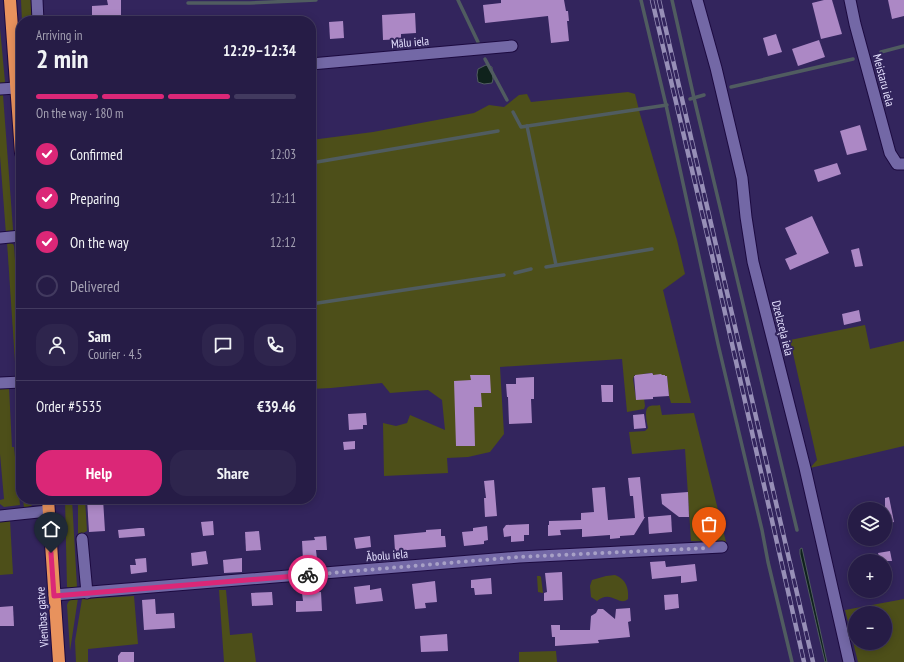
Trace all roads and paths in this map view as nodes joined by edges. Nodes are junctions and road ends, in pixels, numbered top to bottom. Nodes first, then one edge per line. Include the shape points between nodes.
1 (10, 0) edge
2 (37, 0) edge
3 (697, 0) edge
4 (850, 0) edge
5 (38, 16) edge
6 (16, 46) edge
7 (512, 46) dead end
8 (316, 64) edge
9 (0, 88) edge
10 (16, 88) edge
11 (901, 164) edge
12 (16, 236) edge
13 (0, 238) edge
14 (16, 382) edge
15 (0, 383) edge
16 (48, 505) edge
17 (0, 516) edge
18 (82, 539) dead end
19 (722, 547) dead end
20 (87, 593) junction
21 (54, 596) junction
22 (59, 662) edge
23 (849, 662) edge

1 - 6 highway
2 - 5 street
3 - 23 street, Dzelzceļa iela via 742,178 753,262 805,468
4 - 11 street, Meistaru iela via 890,153
7 - 8 street, Mālu iela
9 - 10 street
12 - 13 street
14 - 15 street
16 - 17 street
16 - 21 highway, Vienības gatve
18 - 20 street
19 - 20 street, Ābolu iela via 518,557
20 - 21 street, Ābolu iela
21 - 22 highway, Vienības gatve

